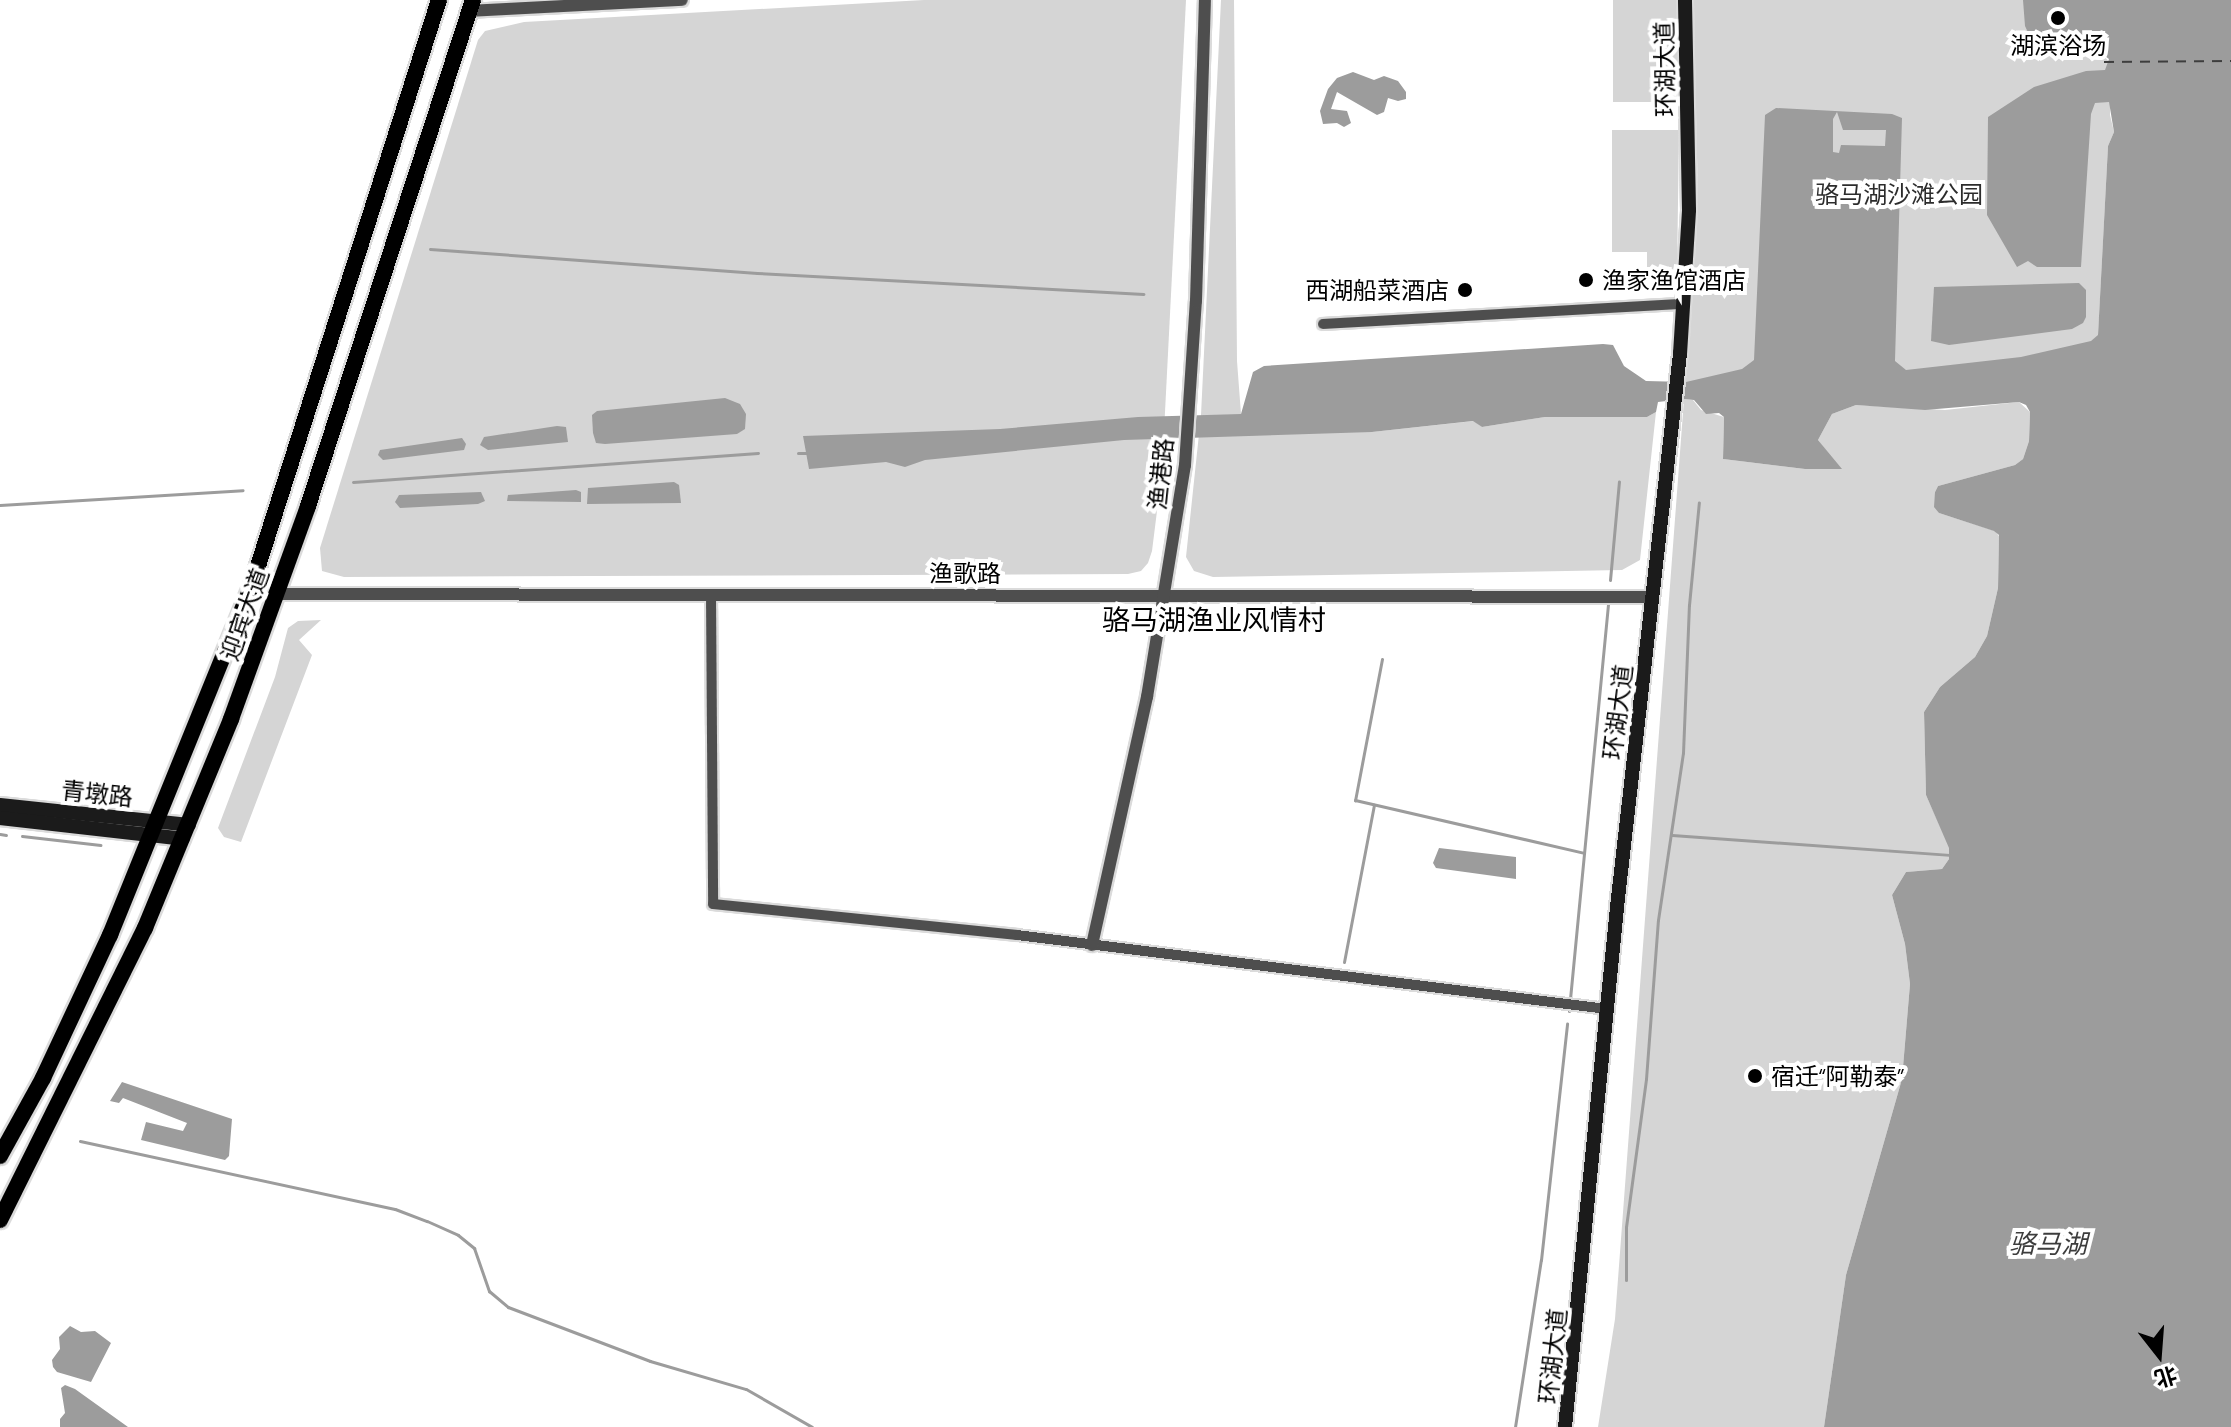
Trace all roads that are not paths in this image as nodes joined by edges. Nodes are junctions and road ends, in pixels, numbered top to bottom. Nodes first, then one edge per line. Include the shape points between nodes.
1 (439, 0) edge
2 (682, 0) edge
3 (1205, 0) edge
4 (1685, 0) edge
5 (471, 6) edge
6 (1683, 304) junction
7 (1323, 324) dead end
8 (277, 594) junction
9 (711, 595) junction
10 (1164, 596) junction
11 (1653, 597) junction
12 (0, 805) edge
13 (0, 818) edge
14 (155, 828) junction
15 (186, 832) junction
16 (1092, 945) junction
17 (1607, 1009) junction
18 (0, 1156) edge
19 (0, 1220) edge
20 (1565, 1427) edge

1 - 14 highway, 迎宾大道 via 250,591
2 - 5 street
3 - 10 street, 渔港路 via 1185,465
4 - 6 main road, 环湖大道 via 1689,210
5 - 8 highway, 迎宾大道
6 - 7 street
6 - 11 main road, 环湖大道
8 - 9 street, 渔歌路
8 - 15 highway, 迎宾大道
9 - 10 street, 渔歌路
9 - 16 street via 713,904
10 - 11 street, 渔歌路
10 - 16 street, 渔港路
11 - 17 main road, 环湖大道
12 - 14 main road, 青墩路
13 - 14 main road, 青墩路
14 - 15 main road, 青墩路
14 - 18 highway, 迎宾大道 via 43,1078
15 - 19 highway, 迎宾大道 via 103,1019
16 - 17 street
17 - 20 main road, 环湖大道

